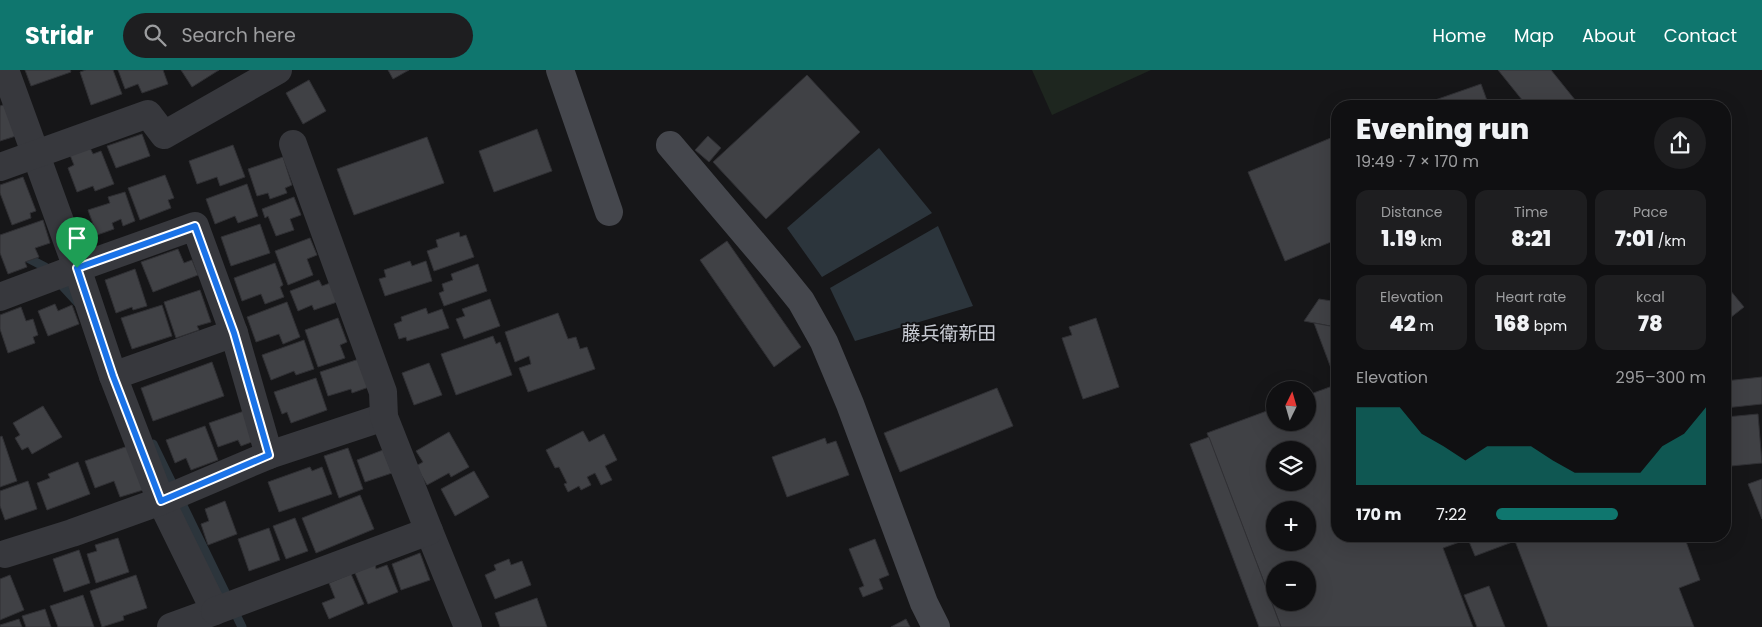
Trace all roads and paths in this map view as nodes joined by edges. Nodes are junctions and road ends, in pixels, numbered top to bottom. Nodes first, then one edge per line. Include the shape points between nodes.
1 (6, 70) edge
2 (560, 70) edge
3 (270, 72) edge
4 (293, 144) dead end
5 (670, 145) dead end
6 (35, 154) junction
7 (0, 167) edge
8 (609, 212) dead end
9 (77, 268) junction
10 (0, 297) edge
11 (234, 333) junction
12 (113, 376) junction
13 (384, 417) junction
14 (269, 455) junction
15 (161, 501) junction
16 (429, 531) junction
17 (2, 552) edge
18 (215, 611) junction
19 (171, 627) edge
20 (468, 627) edge
21 (936, 627) edge

1 - 6 street
2 - 8 street
3 - 6 street via 164,135 148,114
4 - 13 street via 383,392
5 - 21 street via 776,270 801,302 824,342
6 - 7 street
6 - 9 street
9 - 10 street
9 - 11 street via 195,226
9 - 12 street
11 - 12 street
11 - 14 street
12 - 15 street
13 - 14 street
13 - 16 street
14 - 15 street
15 - 17 street via 72,533
15 - 18 street
16 - 18 street
16 - 20 street
18 - 19 street

